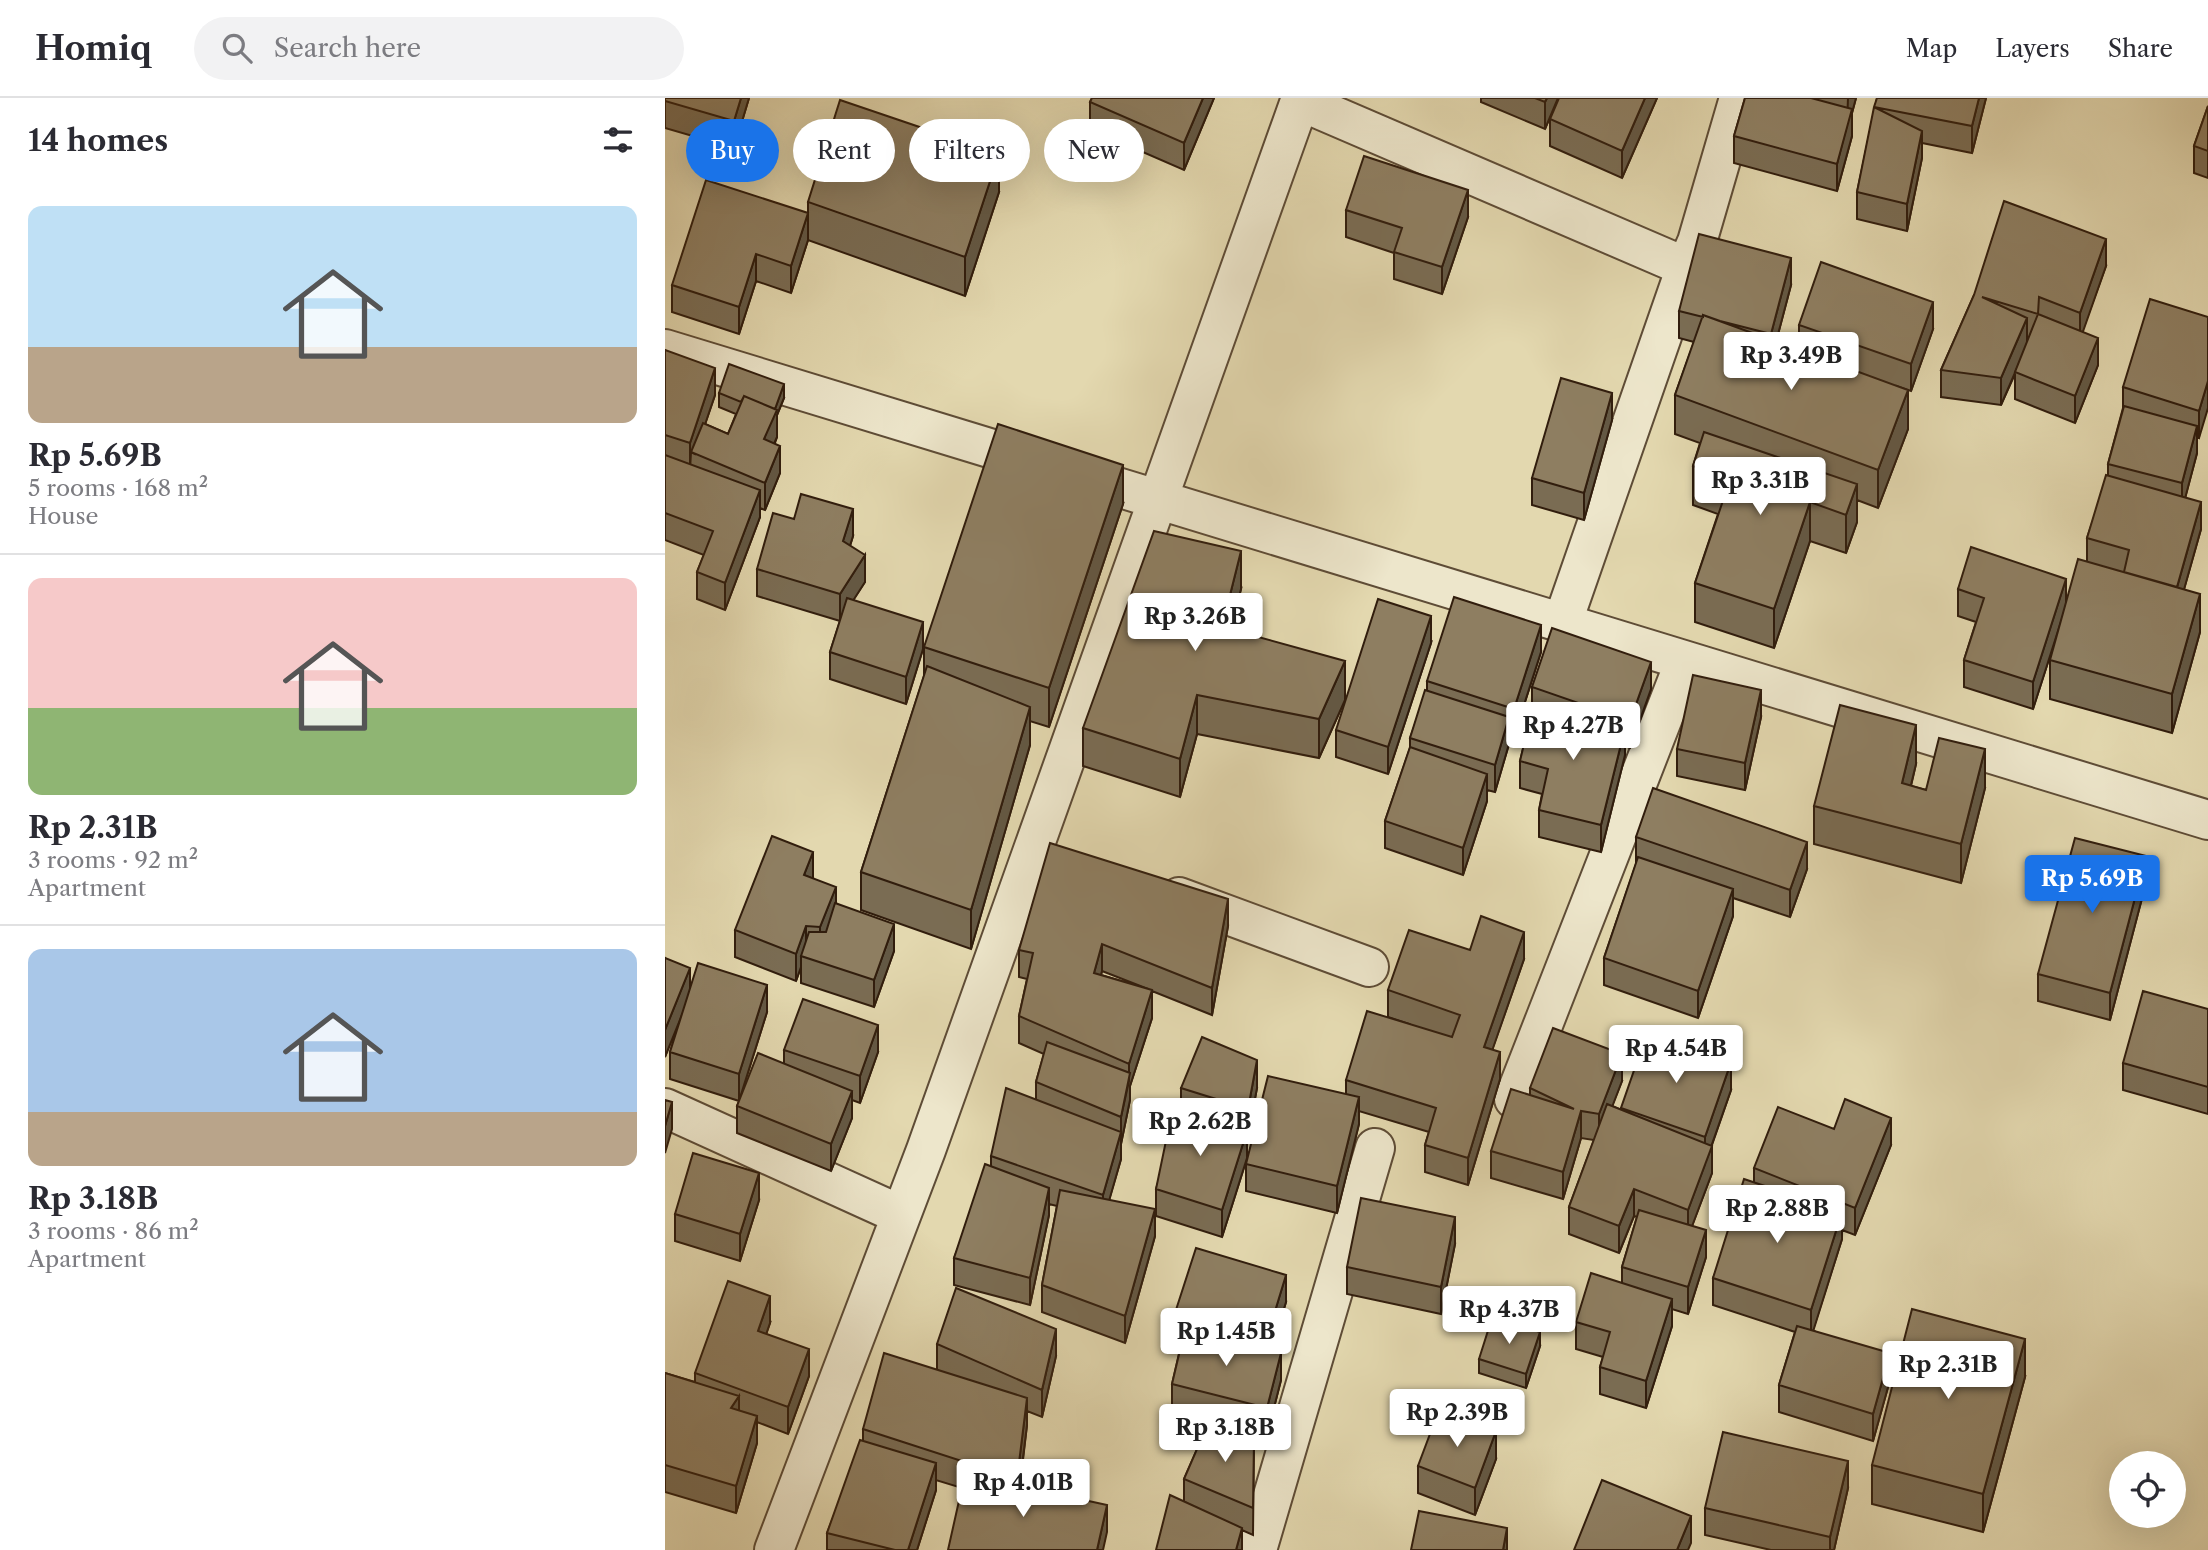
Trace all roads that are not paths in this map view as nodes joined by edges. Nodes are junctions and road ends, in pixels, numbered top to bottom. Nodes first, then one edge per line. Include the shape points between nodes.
1 (1739, 98) edge
2 (1301, 99) edge
3 (1686, 267) junction
4 (665, 349) edge
5 (1159, 500) junction
6 (1562, 624) junction
7 (1685, 661) junction
8 (2208, 820) edge
9 (1036, 843) junction
10 (1074, 858) edge
11 (1151, 886) edge
12 (1369, 967) dead end
13 (1514, 1099) edge
14 (665, 1108) edge
15 (1375, 1148) dead end
16 (901, 1215) junction
17 (774, 1550) edge
18 (1257, 1550) edge

1 - 3 street
2 - 3 street
2 - 5 street
3 - 6 street
4 - 5 street
5 - 6 street
5 - 9 street
6 - 7 street
7 - 8 street
7 - 13 street
9 - 10 street
9 - 16 street
11 - 12 street
14 - 16 street
15 - 18 street
16 - 17 street

